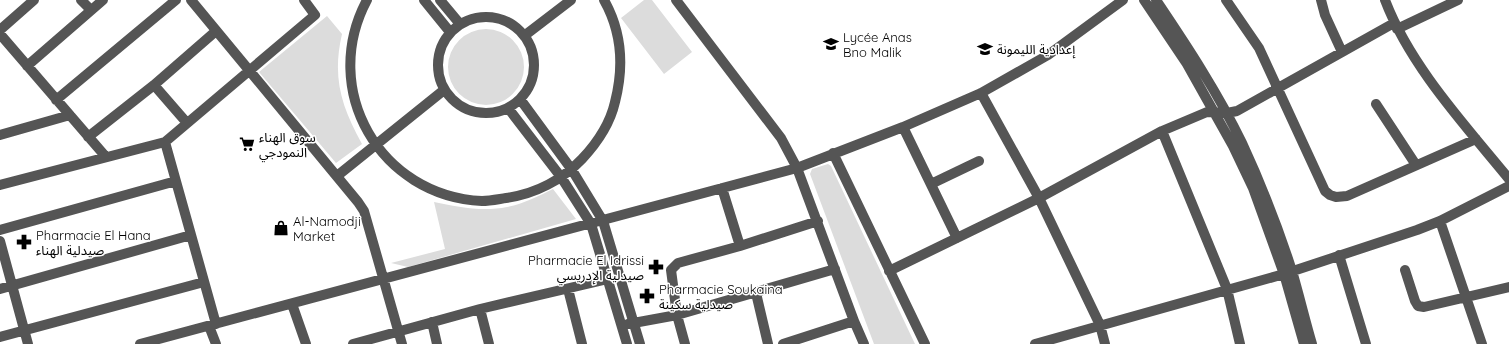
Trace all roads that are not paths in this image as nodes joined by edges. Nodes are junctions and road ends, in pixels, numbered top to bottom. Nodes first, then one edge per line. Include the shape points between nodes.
1 (34, 0) edge
2 (81, 0) edge
3 (103, 0) edge
4 (176, 0) edge
5 (191, 0) edge
6 (304, 0) edge
7 (367, 0) edge
8 (424, 0) edge
9 (440, 0) edge
10 (571, 0) edge
11 (604, 0) edge
12 (676, 0) edge
13 (1123, 0) edge
14 (1144, 0) edge
15 (1156, 0) edge
16 (1226, 0) edge
17 (1321, 0) edge
18 (1385, 0) edge
19 (1458, 0) edge
20 (90, 10) junction
21 (460, 24) junction
22 (1396, 26) junction
23 (0, 30) edge
24 (216, 30) junction
25 (450, 32) junction
26 (0, 34) edge
27 (524, 36) junction
28 (4, 46) edge
29 (1342, 52) junction
30 (28, 66) junction
31 (250, 70) junction
32 (154, 85) junction
33 (1279, 87) junction
34 (444, 90) junction
35 (981, 93) junction
36 (520, 99) junction
37 (56, 100) junction
38 (1376, 104) dead end
39 (508, 108) junction
40 (1212, 111) junction
41 (1227, 113) junction
42 (70, 115) junction
43 (187, 123) junction
44 (903, 127) junction
45 (1162, 131) junction
46 (0, 136) edge
47 (88, 137) junction
48 (1476, 139) junction
49 (165, 142) junction
50 (376, 146) junction
51 (833, 153) junction
52 (106, 157) junction
53 (979, 160) dead end
54 (1416, 165) junction
55 (797, 168) junction
56 (572, 170) junction
57 (337, 176) junction
58 (561, 178) junction
59 (1509, 179) edge
60 (176, 181) junction
61 (931, 184) junction
62 (0, 185) edge
63 (1509, 186) edge
64 (722, 188) junction
65 (1039, 198) junction
66 (603, 221) junction
67 (818, 221) junction
68 (1440, 221) junction
69 (591, 224) junction
70 (0, 230) edge
71 (191, 235) junction
72 (957, 238) junction
73 (0, 241) edge
74 (740, 246) junction
75 (1339, 255) junction
76 (835, 269) junction
77 (1405, 270) dead end
78 (889, 271) junction
79 (1288, 272) junction
80 (608, 279) junction
81 (383, 280) junction
82 (204, 282) junction
83 (12, 286) junction
84 (1509, 287) edge
85 (0, 289) edge
86 (568, 289) junction
87 (1227, 289) junction
88 (756, 293) junction
89 (1466, 297) junction
90 (292, 304) junction
91 (480, 309) junction
92 (677, 315) junction
93 (432, 322) junction
94 (854, 322) junction
95 (634, 323) junction
96 (212, 325) junction
97 (1100, 325) junction
98 (622, 326) junction
99 (25, 330) junction
100 (398, 331) junction
101 (0, 337) edge
102 (1237, 343) edge
103 (28, 344) edge
104 (140, 344) edge
105 (216, 344) edge
106 (306, 344) edge
107 (353, 344) edge
108 (402, 344) edge
109 (437, 344) edge
110 (489, 344) edge
111 (582, 344) edge
112 (627, 344) edge
113 (640, 344) edge
114 (685, 344) edge
115 (768, 344) edge
116 (783, 344) edge
117 (864, 344) edge
118 (925, 344) edge
119 (1035, 344) edge
120 (1106, 344) edge
121 (1304, 344) edge
122 (1312, 344) edge
123 (1366, 344) edge
124 (1482, 344) edge

1 - 23 street
2 - 20 street
3 - 20 street
4 - 37 street
5 - 24 street
6 - 31 street via 315,15
7 - 50 street via 359,16 351,46 350,72 354,98 362,123
8 - 25 street
9 - 21 street
10 - 27 street
11 - 56 street via 611,12 620,46 621,80 612,114 596,144
12 - 55 street via 781,138
13 - 35 street via 1048,55
14 - 40 street via 1187,64
15 - 41 street
16 - 33 street via 1259,48
17 - 29 street
18 - 22 street
19 - 22 street
20 - 30 street
21 - 25 street
21 - 27 street via 476,18 494,17 511,24
22 - 29 street
22 - 48 street via 1428,76
24 - 31 street
24 - 32 street
25 - 34 street via 439,50 437,70
26 - 28 street
27 - 36 street via 532,51 534,68 530,85
28 - 30 street
29 - 33 street
30 - 37 street
31 - 43 street
31 - 57 street
32 - 43 street
32 - 47 street
33 - 41 street via 1237,111
33 - 54 street via 1325,191 1330,195 1346,196
34 - 39 street via 456,104 472,112 491,113
34 - 50 street
35 - 44 street
35 - 65 street
36 - 39 street
36 - 56 street
37 - 42 street
38 - 54 street
39 - 58 street
40 - 41 street
40 - 45 street
40 - 79 street via 1233,146 1253,188
41 - 79 street via 1259,182
42 - 46 street
42 - 47 street
43 - 49 street
44 - 51 street
44 - 61 street
45 - 65 street
45 - 87 street
47 - 52 street
48 - 54 street
48 - 59 street
49 - 52 street
49 - 60 street
50 - 57 street
50 - 58 street via 405,175 442,194 483,201 524,195
51 - 55 street
51 - 78 street
52 - 62 street
53 - 61 street
55 - 64 street
55 - 67 street
56 - 58 street
56 - 66 street
57 - 81 street via 364,211
58 - 69 street
60 - 70 street
60 - 71 street
61 - 72 street
63 - 68 street
64 - 66 street
64 - 74 street
65 - 72 street
65 - 97 street
66 - 69 street
66 - 95 street
67 - 74 street
67 - 76 street
68 - 75 street
68 - 89 street
69 - 80 street
69 - 81 street
71 - 82 street
71 - 83 street
72 - 78 street
73 - 83 street
74 - 92 street via 678,263 671,270
75 - 79 street
75 - 123 street
76 - 88 street
76 - 94 street
77 - 89 street via 1418,306 1424,307
78 - 118 street
79 - 87 street
79 - 121 street
79 - 122 street
80 - 86 street
80 - 98 street
81 - 90 street
81 - 100 street
82 - 96 street
82 - 99 street
83 - 85 street
83 - 99 street
84 - 89 street
86 - 91 street
86 - 111 street
87 - 97 street
87 - 102 street
88 - 92 street
88 - 115 street
89 - 124 street
90 - 96 street
90 - 106 street
91 - 93 street
91 - 110 street
92 - 95 street
92 - 114 street
93 - 100 street
93 - 109 street
94 - 116 street
94 - 117 street
95 - 98 street
95 - 113 street
96 - 104 street
96 - 105 street
97 - 119 street
97 - 120 street
98 - 112 street
99 - 101 street
99 - 103 street
100 - 107 street
100 - 108 street

